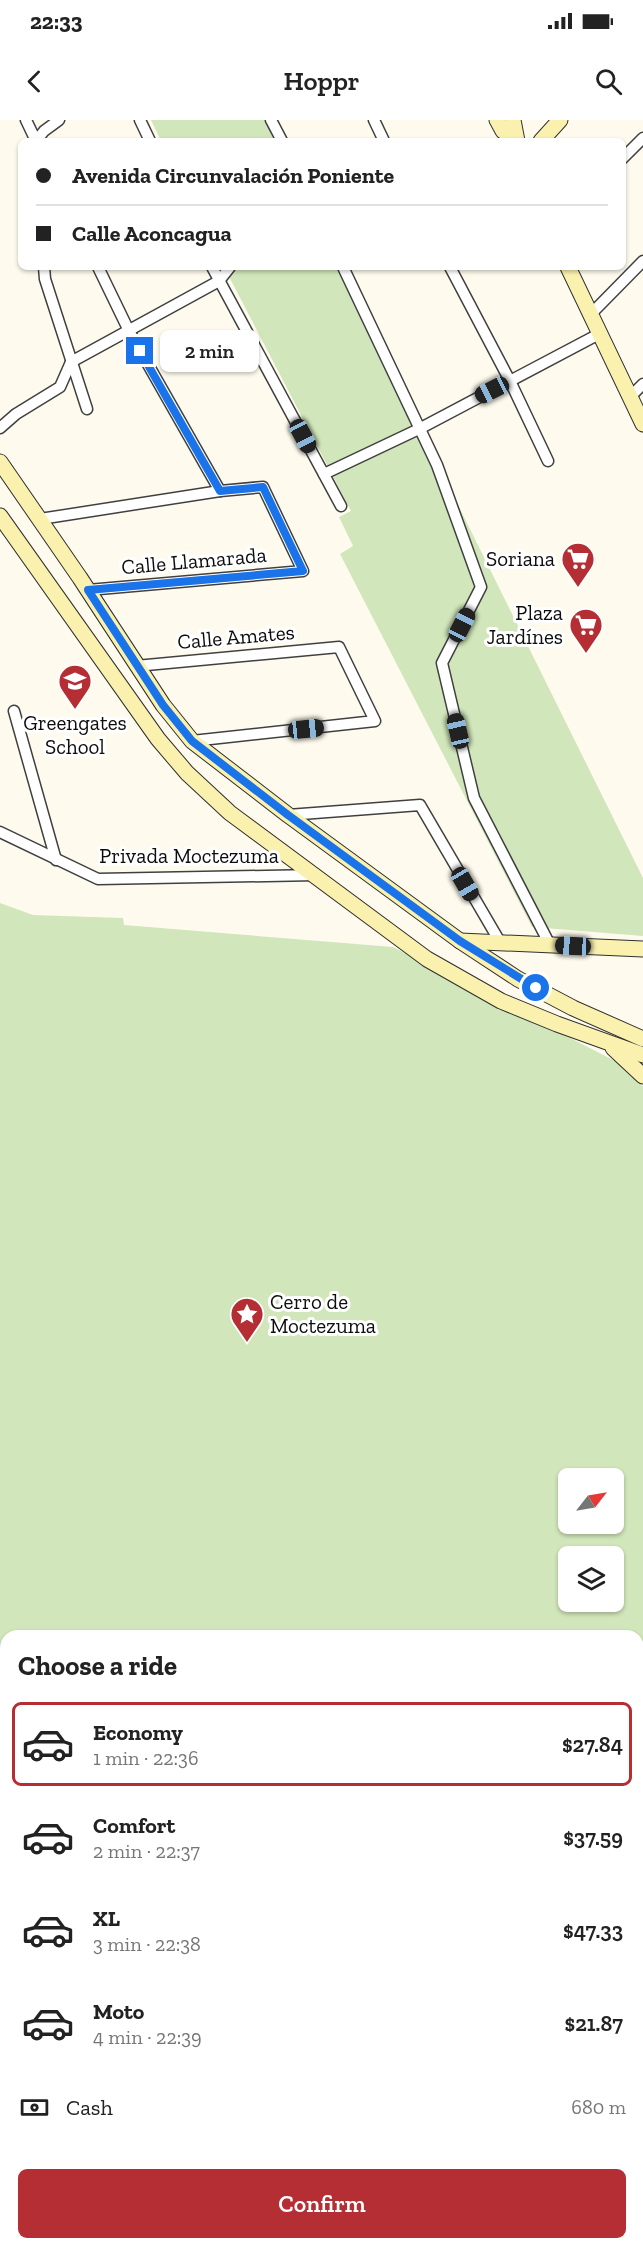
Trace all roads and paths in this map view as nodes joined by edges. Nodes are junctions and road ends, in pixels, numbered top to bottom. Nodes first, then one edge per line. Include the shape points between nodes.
1 (26, 120) edge
2 (59, 120) edge
3 (140, 120) edge
4 (271, 120) edge
5 (374, 120) edge
6 (497, 120) edge
7 (513, 120) edge
8 (560, 120) edge
9 (35, 138) edge
10 (38, 138) edge
11 (149, 138) edge
12 (280, 138) edge
13 (383, 138) edge
14 (513, 138) edge
15 (516, 138) edge
16 (544, 138) edge
17 (643, 138) edge
18 (626, 155) edge
19 (643, 261) edge
20 (44, 270) edge
21 (99, 270) edge
22 (214, 270) edge
23 (228, 270) edge
24 (344, 270) edge
25 (452, 270) edge
26 (569, 270) edge
27 (219, 281) junction
28 (590, 315) junction
29 (129, 331) junction
30 (599, 334) junction
31 (71, 362) junction
32 (510, 381) junction
33 (643, 384) edge
34 (630, 397) junction
35 (87, 409) dead end
36 (643, 424) edge
37 (0, 428) edge
38 (419, 429) junction
39 (548, 461) dead end
40 (1, 466) edge
41 (324, 474) junction
42 (220, 491) junction
43 (341, 506) dead end
44 (0, 516) edge
45 (40, 519) junction
46 (88, 590) junction
47 (136, 666) junction
48 (14, 711) dead end
49 (192, 741) junction
50 (288, 815) junction
51 (0, 832) edge
52 (56, 860) junction
53 (316, 875) junction
54 (460, 941) junction
55 (500, 942) junction
56 (550, 945) junction
57 (643, 949) edge
58 (643, 1039) edge
59 (606, 1042) junction
60 (643, 1055) edge
61 (643, 1076) edge

1 - 9 street
2 - 10 street
3 - 11 street
4 - 12 street
5 - 13 street
6 - 14 main road
7 - 15 main road
8 - 16 main road
17 - 18 street
19 - 28 street
20 - 31 street
21 - 29 street
22 - 27 street
23 - 27 street
24 - 38 street
25 - 32 street
26 - 28 main road
27 - 29 street
27 - 41 street
28 - 30 main road
29 - 31 street
29 - 42 street
30 - 32 street
30 - 34 main road
31 - 35 street
31 - 37 street via 60,387
32 - 38 street
32 - 39 street
33 - 34 street
34 - 36 main road
38 - 41 street
38 - 56 street via 437,465 481,587 442,663 474,798
40 - 45 main road
41 - 43 street
42 - 45 street
42 - 46 street, Calle Llamarada via 263,487 303,571
44 - 53 main road via 158,740 187,773 230,813
45 - 46 main road
46 - 47 main road
47 - 49 main road
47 - 49 street, Calle Amates via 339,647 375,721
48 - 52 street
49 - 50 main road
50 - 54 main road
50 - 55 street via 420,805
51 - 52 street, Privada Moctezuma
52 - 53 street, Privada Moctezuma via 98,879
53 - 59 main road via 427,959 501,1001
54 - 55 main road
54 - 58 main road via 518,979
55 - 56 main road
56 - 57 main road
59 - 60 main road
59 - 61 main road

